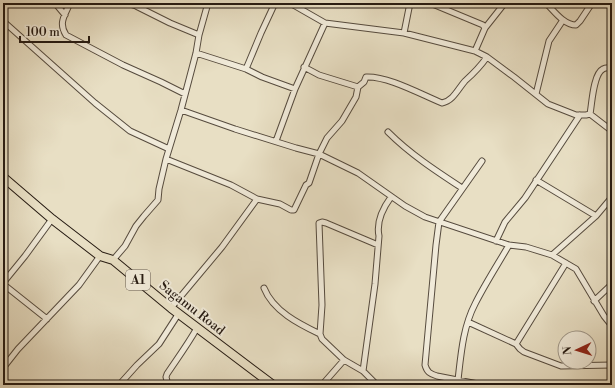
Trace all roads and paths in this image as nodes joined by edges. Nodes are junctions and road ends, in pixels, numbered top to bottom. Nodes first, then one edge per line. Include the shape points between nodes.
1 (55, 3) edge
2 (70, 3) edge
3 (127, 3) edge
4 (208, 3) edge
5 (275, 3) edge
6 (290, 3) edge
7 (410, 3) edge
8 (430, 3) edge
9 (546, 3) edge
10 (592, 3) edge
11 (137, 4) edge
12 (504, 4) edge
13 (295, 5) edge
14 (65, 15) junction
15 (563, 20) junction
16 (3, 21) edge
17 (325, 23) junction
18 (485, 28) junction
19 (404, 33) junction
20 (199, 35) junction
21 (475, 52) junction
22 (196, 53) junction
23 (487, 57) junction
24 (304, 67) junction
25 (612, 68) edge
26 (246, 69) junction
27 (358, 86) junction
28 (295, 89) junction
29 (185, 94) junction
30 (536, 94) junction
31 (181, 110) junction
32 (590, 114) junction
33 (580, 115) junction
34 (612, 131) edge
35 (388, 132) dead end
36 (276, 141) junction
37 (169, 148) junction
38 (319, 154) junction
39 (166, 159) junction
40 (482, 161) dead end
41 (3, 177) edge
42 (536, 180) junction
43 (462, 188) junction
44 (391, 197) junction
45 (612, 197) edge
46 (257, 199) junction
47 (596, 216) junction
48 (52, 219) junction
49 (440, 222) junction
50 (496, 241) junction
51 (378, 245) junction
52 (509, 245) junction
53 (100, 256) junction
54 (552, 256) junction
55 (113, 260) junction
56 (566, 263) junction
57 (3, 283) edge
58 (612, 284) edge
59 (264, 288) dead end
60 (594, 301) junction
61 (171, 308) junction
62 (179, 313) junction
63 (47, 319) junction
64 (468, 322) junction
65 (612, 326) edge
66 (197, 328) junction
67 (320, 334) junction
68 (516, 344) junction
69 (344, 360) junction
70 (612, 365) edge
71 (3, 368) edge
72 (363, 372) junction
73 (458, 380) junction
74 (119, 385) edge
75 (168, 385) edge
76 (273, 385) edge
77 (322, 385) edge
78 (377, 385) edge
79 (483, 385) edge

1 - 14 street
2 - 14 street
3 - 11 street
4 - 20 street
5 - 26 street
6 - 13 street
7 - 19 street
8 - 18 street
9 - 15 street
10 - 15 street via 576,25
11 - 20 street via 170,23
12 - 18 street
13 - 17 street
14 - 29 street via 62,21 66,35
15 - 30 street via 549,41
16 - 37 street via 130,131
17 - 19 street
17 - 24 street
18 - 21 street
19 - 21 street
20 - 22 street
21 - 23 street
22 - 26 street
22 - 29 street
23 - 27 street via 447,102 442,103 376,77 366,77
23 - 30 street
24 - 27 street via 320,75
24 - 28 street
25 - 32 street via 600,71 595,83
26 - 28 street
27 - 38 street via 356,97 342,121 327,138
28 - 36 street
29 - 31 street
30 - 33 street via 548,104
31 - 36 street
31 - 37 street
32 - 33 street
32 - 34 street
33 - 42 street
35 - 43 street via 428,166
36 - 38 street
37 - 39 street
38 - 44 street via 358,173
38 - 46 street via 309,183 294,210
39 - 46 street via 231,185
39 - 55 street via 158,200
40 - 43 street
41 - 48 highway, Sagamu Road / A1
42 - 47 street
42 - 50 street via 506,222
43 - 49 street
44 - 49 street via 425,217
44 - 51 street via 385,206 378,229
45 - 47 street
46 - 61 street via 222,247
47 - 54 street
48 - 53 highway, Sagamu Road / A1
48 - 57 street
49 - 50 street
49 - 73 street via 425,365 430,374
50 - 52 street
51 - 67 street via 326,223 319,223 322,305
51 - 72 street
52 - 54 street
52 - 64 street via 475,304
53 - 55 highway, Sagamu Road / A1
53 - 63 street
54 - 56 street
55 - 61 highway, Sagamu Road / A1
56 - 60 street via 576,269
56 - 68 street
57 - 63 street
58 - 60 street
59 - 67 street via 281,312
60 - 65 street
61 - 62 highway, Sagamu Road / A1
62 - 66 highway, Sagamu Road / A1
62 - 74 street via 159,344
63 - 71 street
64 - 68 street
64 - 73 street via 461,349
66 - 75 street via 189,344 181,351 167,374
66 - 76 highway, Sagamu Road / A1
67 - 69 street via 325,343
68 - 70 street via 524,352 561,366
69 - 72 street
69 - 77 street
72 - 78 street
73 - 79 street

